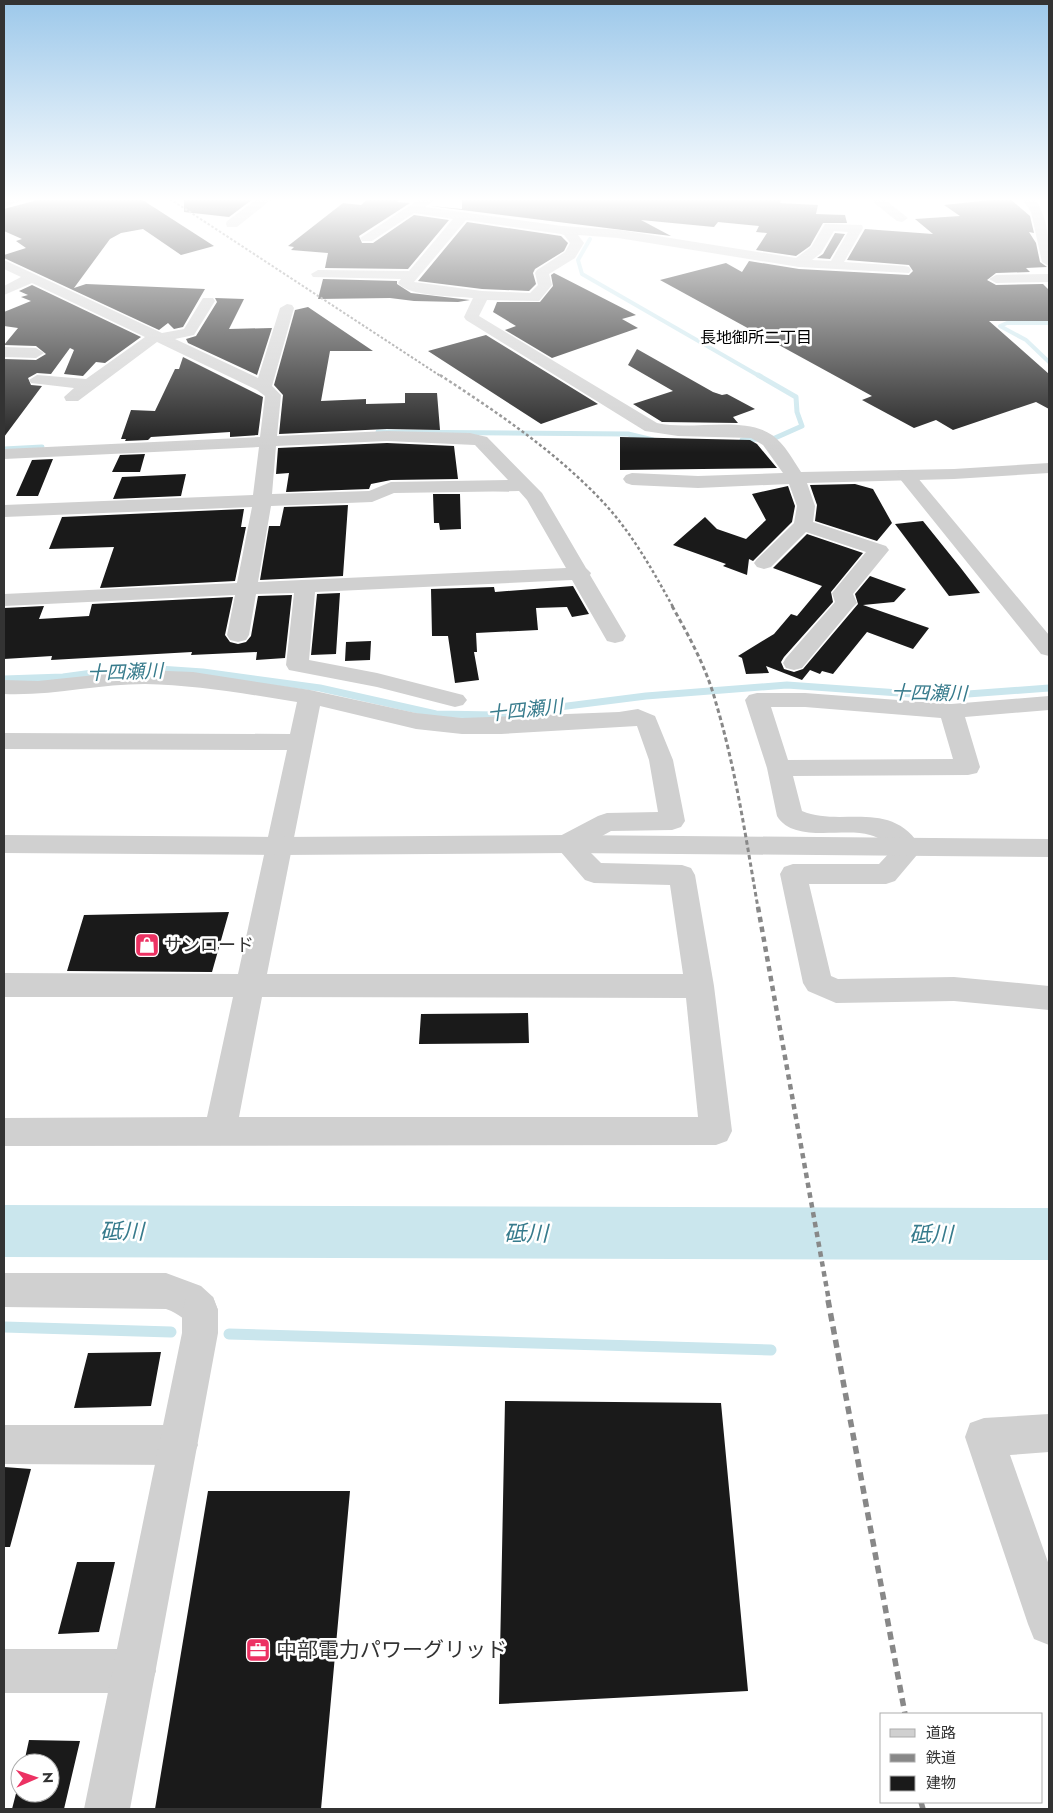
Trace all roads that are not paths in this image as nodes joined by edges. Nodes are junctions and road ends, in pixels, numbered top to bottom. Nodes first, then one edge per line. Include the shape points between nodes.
1 (19, 284) edge
2 (46, 284) edge
3 (406, 284) edge
4 (545, 284) edge
5 (4, 291) edge
6 (482, 295) junction
7 (208, 301) dead end
8 (287, 308) dead end
9 (158, 337) junction
10 (4, 352) edge
11 (36, 353) dead end
12 (37, 380) dead end
13 (90, 384) junction
14 (263, 386) junction
15 (72, 397) dead end
16 (270, 442) junction
17 (4, 454) edge
18 (1049, 468) edge
19 (906, 475) junction
20 (796, 478) junction
21 (632, 479) dead end
22 (530, 491) junction
23 (262, 501) junction
24 (4, 511) edge
25 (803, 525) junction
26 (764, 563) dead end
27 (581, 574) junction
28 (305, 587) junction
29 (246, 590) junction
30 (4, 600) edge
31 (238, 635) dead end
32 (615, 636) dead end
33 (1048, 644) edge
34 (794, 663) dead end
35 (4, 687) edge
36 (310, 697) junction
37 (455, 700) dead end
38 (1049, 703) edge
39 (951, 711) junction
40 (4, 741) edge
41 (301, 742) junction
42 (779, 768) junction
43 (4, 844) edge
44 (567, 844) junction
45 (279, 846) junction
46 (1049, 848) edge
47 (909, 849) junction
48 (4, 985) edge
49 (250, 986) junction
50 (699, 986) junction
51 (1049, 998) edge
52 (220, 1131) junction
53 (4, 1132) edge
54 (4, 1290) edge
55 (1049, 1433) edge
56 (4, 1445) edge
57 (178, 1445) junction
58 (1049, 1624) edge
59 (4, 1671) edge
60 (134, 1671) junction
61 (107, 1809) edge

1 - 5 street
2 - 9 street
3 - 6 street via 416,288
4 - 6 street via 534,298
6 - 20 street via 472,317 651,427 675,432 747,432 765,438
7 - 9 street via 190,332
8 - 14 street
9 - 13 street
9 - 14 street
10 - 11 street
12 - 13 street
13 - 15 street
14 - 16 street via 273,395
16 - 17 street
16 - 22 street via 387,436 470,438 481,441
16 - 23 street
18 - 19 street
19 - 20 street
19 - 33 street
20 - 21 street via 698,482
20 - 25 street via 806,506
22 - 23 street via 392,503 372,496
22 - 27 street
23 - 24 street
23 - 29 street
25 - 26 street
25 - 34 street via 879,550 842,593 846,603
27 - 28 street
27 - 32 street
28 - 29 street
28 - 37 street via 297,665 377,680
29 - 30 street
29 - 31 street
35 - 36 street via 38,688 105,680 163,678 193,679
36 - 41 street
36 - 44 street via 416,721 462,726 638,717 647,721 661,760 672,821 607,822
38 - 39 street
39 - 42 street via 968,767
39 - 42 street via 805,700 757,700
40 - 41 street
41 - 45 street
42 - 47 street via 790,816 802,823 870,824 897,835
43 - 45 street
44 - 45 street
44 - 47 street
44 - 50 street via 594,873 682,875
45 - 49 street
46 - 47 street
47 - 51 street via 886,874 793,874 818,983 836,991 954,989
48 - 49 street
49 - 50 street
49 - 52 street
50 - 52 street via 716,1131
52 - 53 street
54 - 57 street via 166,1291 188,1299 200,1310 200,1333
55 - 58 street via 984,1437
56 - 57 street
57 - 60 street
59 - 60 street
60 - 61 street

